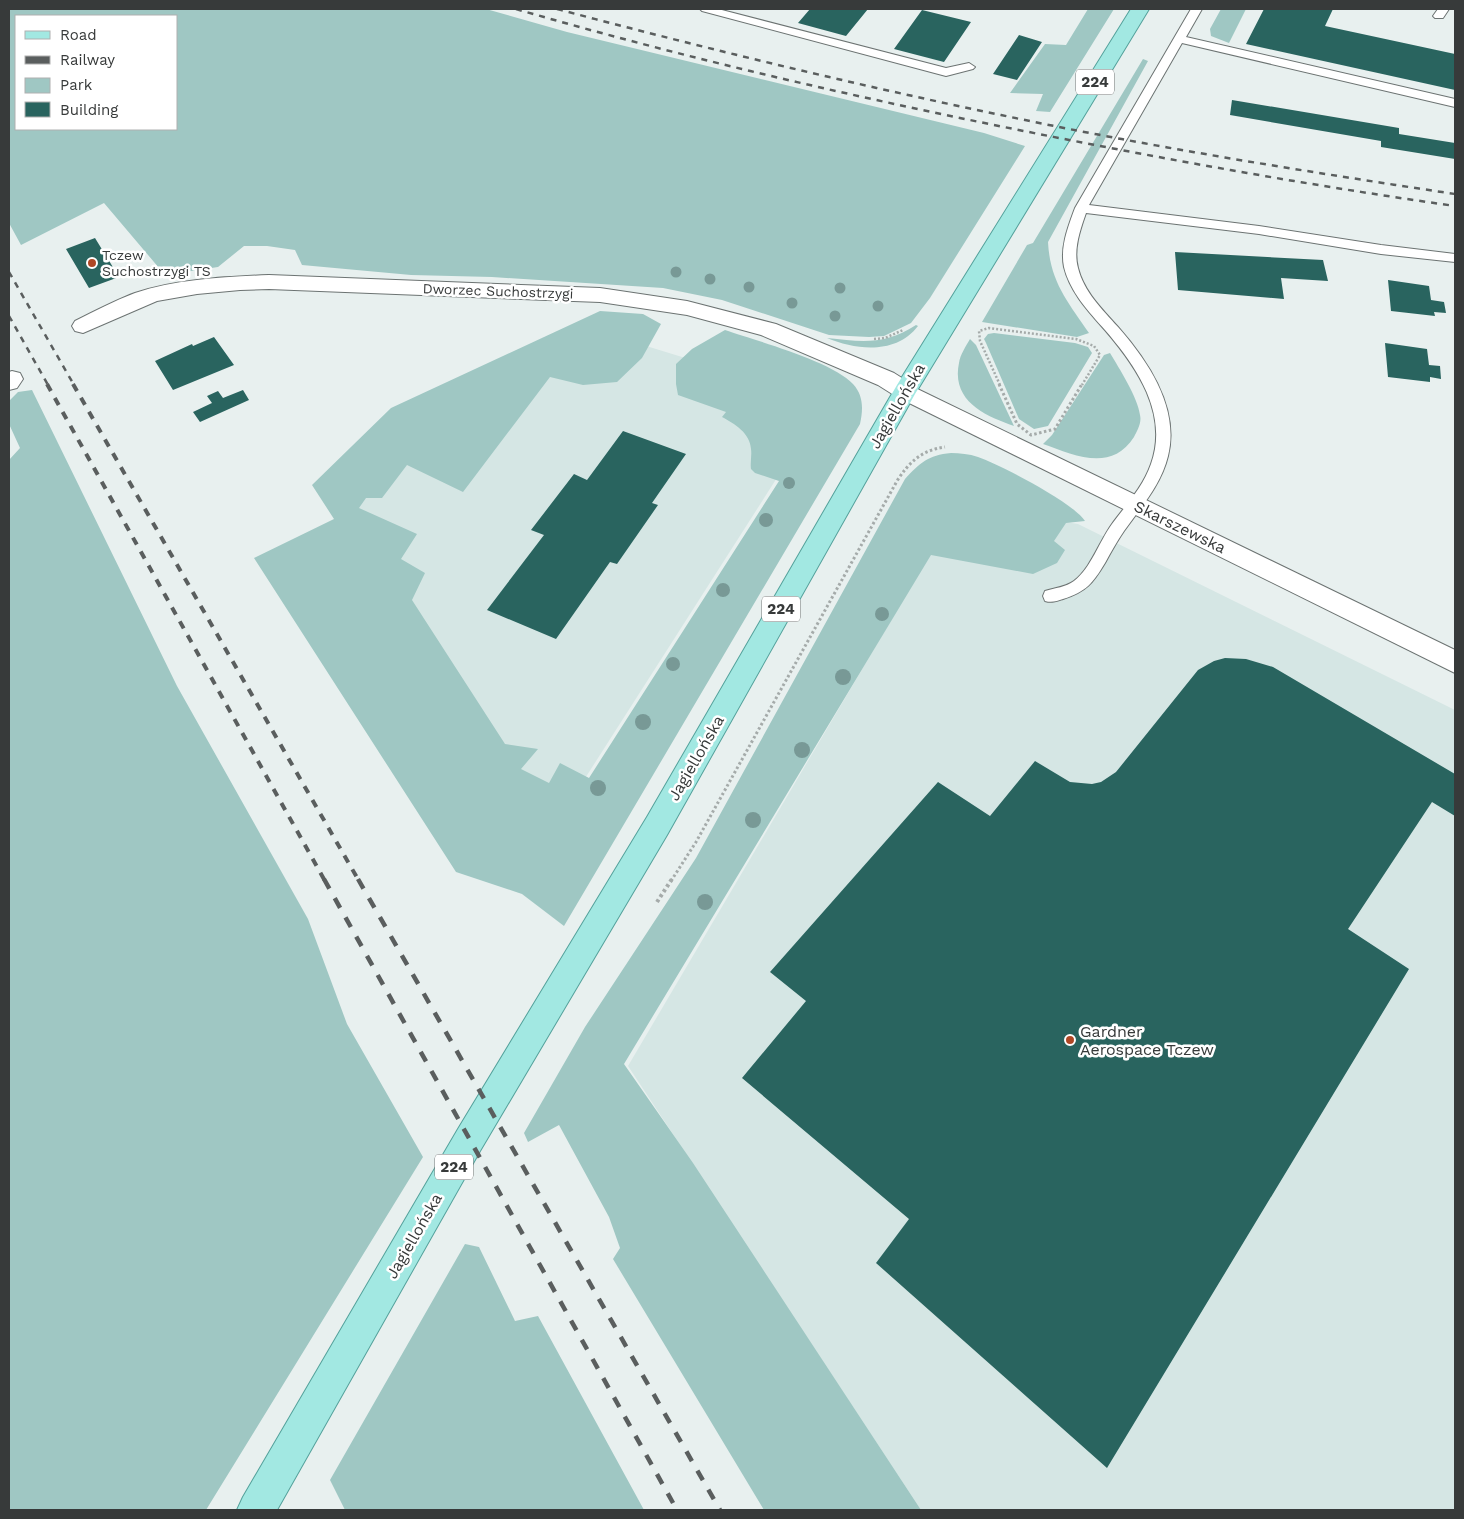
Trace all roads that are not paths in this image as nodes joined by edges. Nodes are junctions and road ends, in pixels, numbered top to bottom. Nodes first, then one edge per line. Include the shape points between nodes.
1 (706, 9) edge
2 (1140, 9) edge
3 (1196, 9) edge
4 (1179, 39) junction
5 (969, 67) dead end
6 (1455, 104) edge
7 (1081, 208) junction
8 (1455, 258) edge
9 (83, 326) dead end
10 (905, 391) junction
11 (1136, 505) junction
12 (1051, 596) dead end
13 (1455, 662) edge
14 (256, 1510) edge

1 - 5 lane via 946,72
2 - 10 main road, Jagiellońska / 224
3 - 4 lane
4 - 6 lane
4 - 7 lane
7 - 8 lane
7 - 11 lane via 1072,237 1071,267 1083,294 1142,369 1162,413 1162,454 1151,482
9 - 10 street, Dworzec Suchostrzygi via 126,304 153,295 216,285 279,283 600,295 687,308 768,329 886,378
10 - 11 street, Skarszewska
10 - 14 main road, Jagiellońska / 224 via 657,826 469,1140
11 - 12 lane via 1112,535 1082,584
11 - 13 street, Skarszewska

